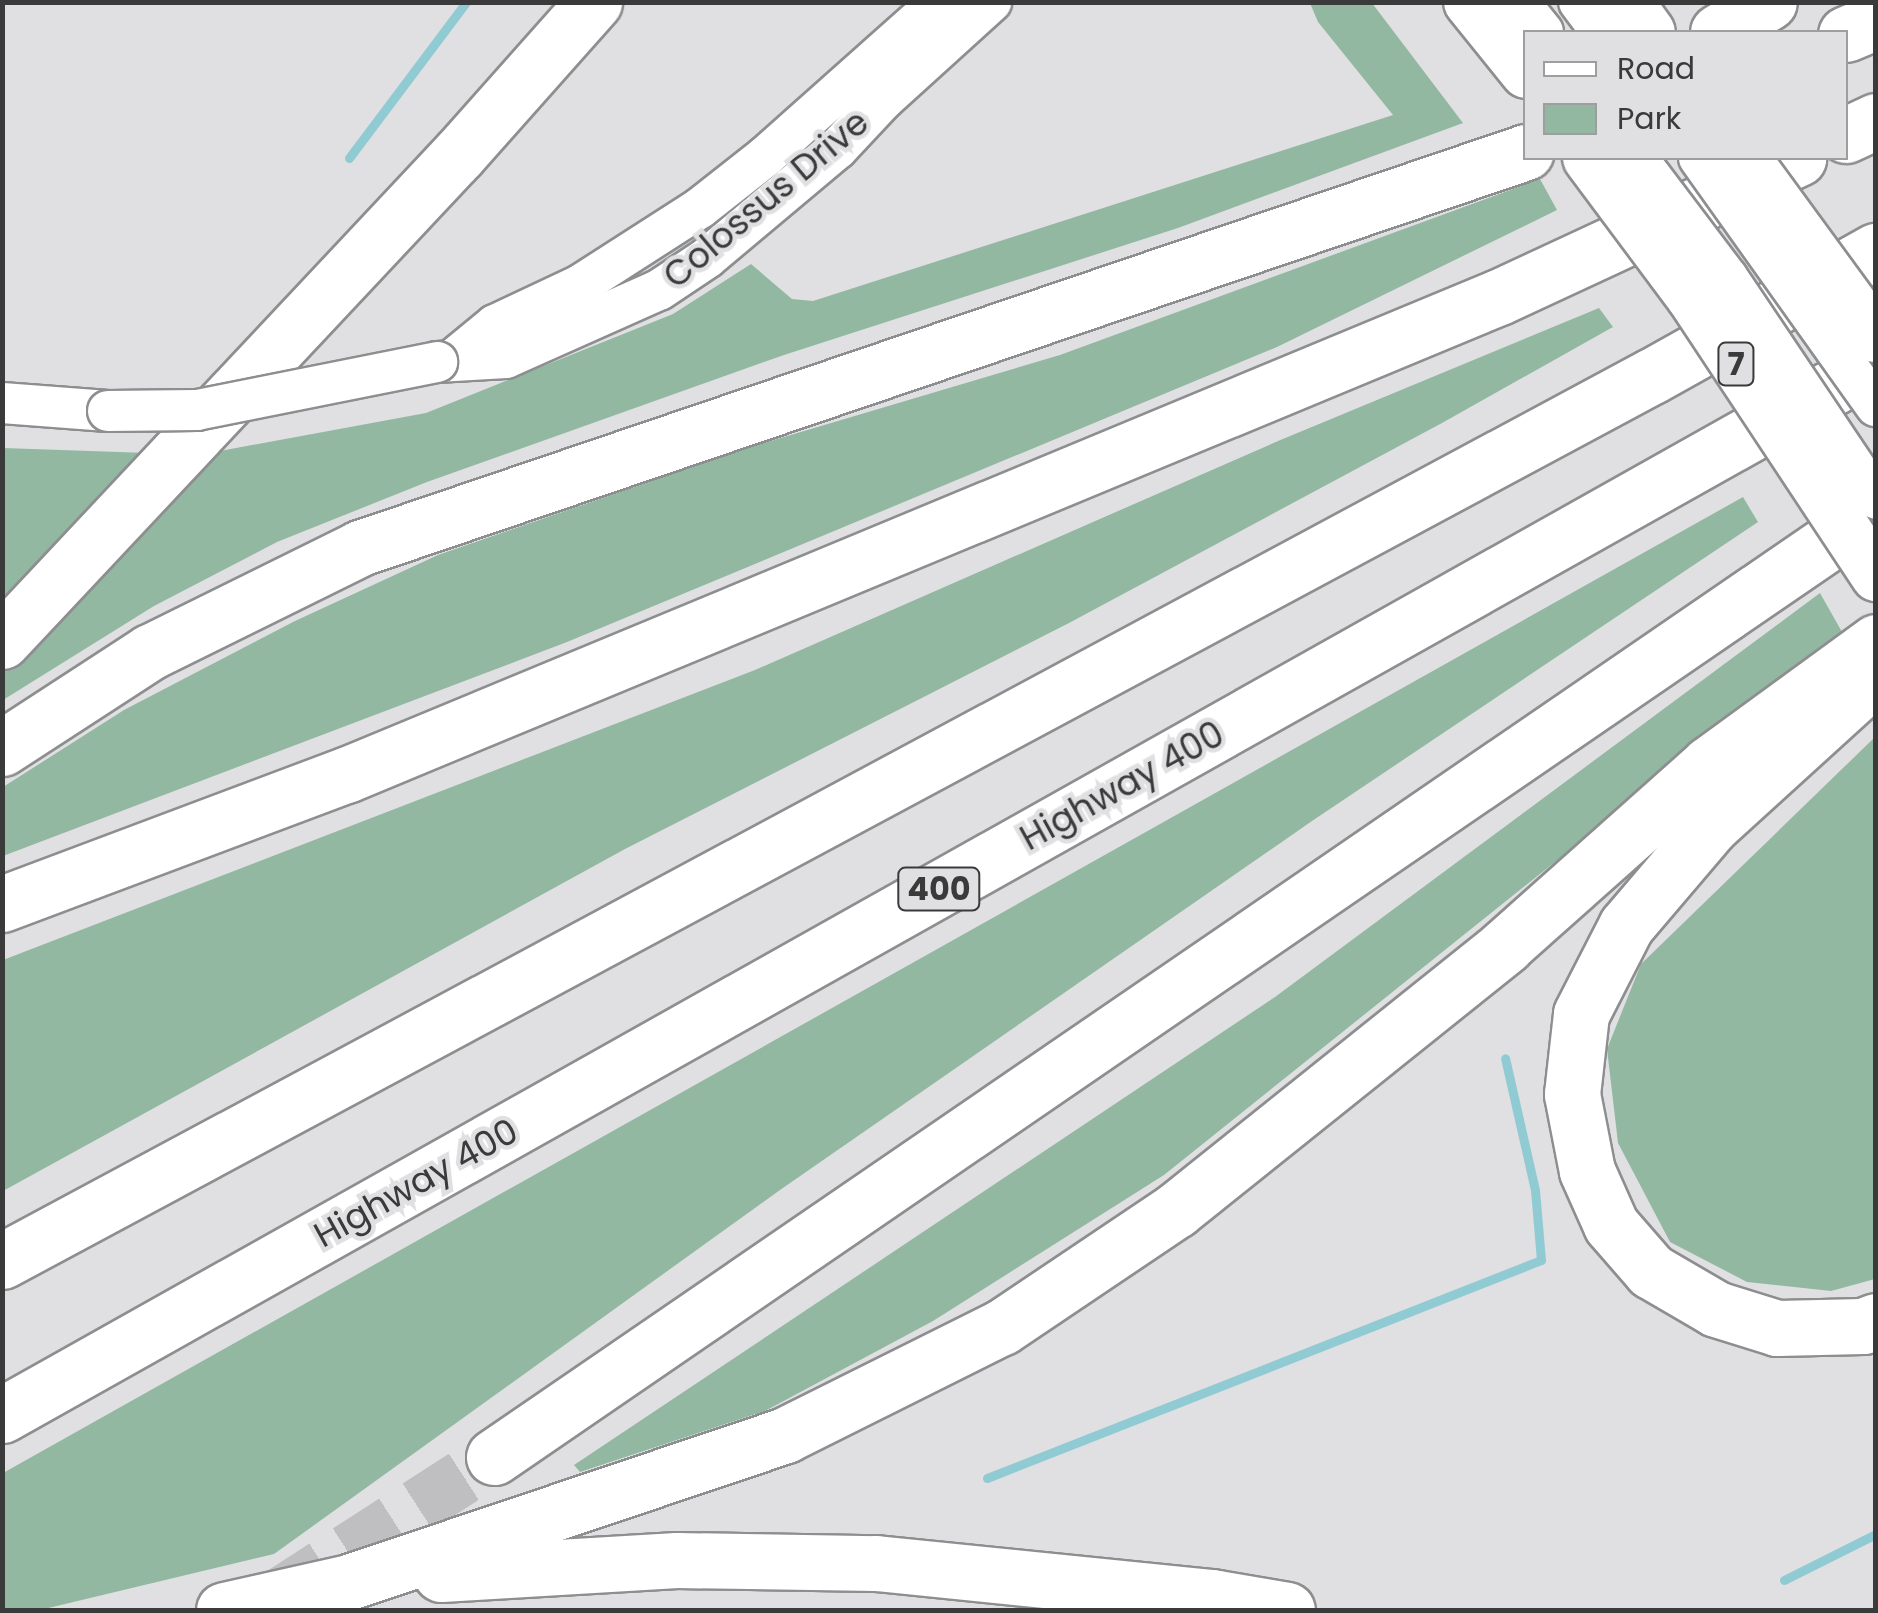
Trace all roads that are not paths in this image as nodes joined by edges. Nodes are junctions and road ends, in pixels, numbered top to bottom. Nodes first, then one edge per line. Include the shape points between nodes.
1 (594, 2) edge
2 (939, 2) edge
3 (991, 2) edge
4 (1469, 2) edge
5 (1519, 2) edge
6 (1769, 2) edge
7 (1598, 11) edge
8 (1876, 20) edge
9 (1526, 30) edge
10 (1645, 30) edge
11 (1721, 30) edge
12 (1848, 33) edge
13 (1523, 42) edge
14 (1523, 121) edge
15 (1876, 122) edge
16 (1848, 135) edge
17 (1523, 153) edge
18 (1589, 160) edge
19 (1639, 160) edge
20 (1700, 160) edge
21 (1745, 160) edge
22 (1794, 160) edge
23 (1423, 187) junction
24 (1876, 251) edge
25 (1876, 338) edge
26 (446, 360) junction
27 (1876, 363) edge
28 (2, 404) edge
29 (1876, 406) edge
30 (1876, 499) edge
31 (1876, 510) edge
32 (1876, 576) edge
33 (2, 641) edge
34 (1876, 642) edge
35 (1876, 678) edge
36 (2, 748) edge
37 (2, 904) edge
38 (2, 1261) edge
39 (1876, 1321) edge
40 (2, 1415) edge
41 (494, 1457) tunnel mouth
42 (349, 1582) junction
43 (224, 1610) edge
44 (1286, 1610) edge

1 - 33 highway
2 - 26 street, Colossus Drive via 700,208
3 - 26 street, Colossus Drive via 837,150 658,290 506,358
4 - 13 main road
5 - 9 street
6 - 11 highway
7 - 10 main road
8 - 12 highway
14 - 23 highway via 1471,144
15 - 16 highway
17 - 23 highway
18 - 32 main road, 7, bridge via 1691,296
19 - 30 street, bridge via 1727,276
20 - 29 street, bridge
21 - 25 main road, bridge
22 - 37 highway via 1500,298 346,775
23 - 36 highway via 360,548 150,652
24 - 38 highway
26 - 28 street, Colossus Drive, bridge via 197,410
27 - 40 highway, Highway 400 / 400
31 - 41 highway
34 - 42 highway via 1708,764 1506,946 1176,1210 1002,1327 786,1435
35 - 39 highway via 1711,826 1626,926 1581,1014 1572,1094 1588,1171 1611,1225 1651,1271 1716,1309 1777,1328
42 - 43 highway
42 - 44 highway via 677,1560 876,1563

